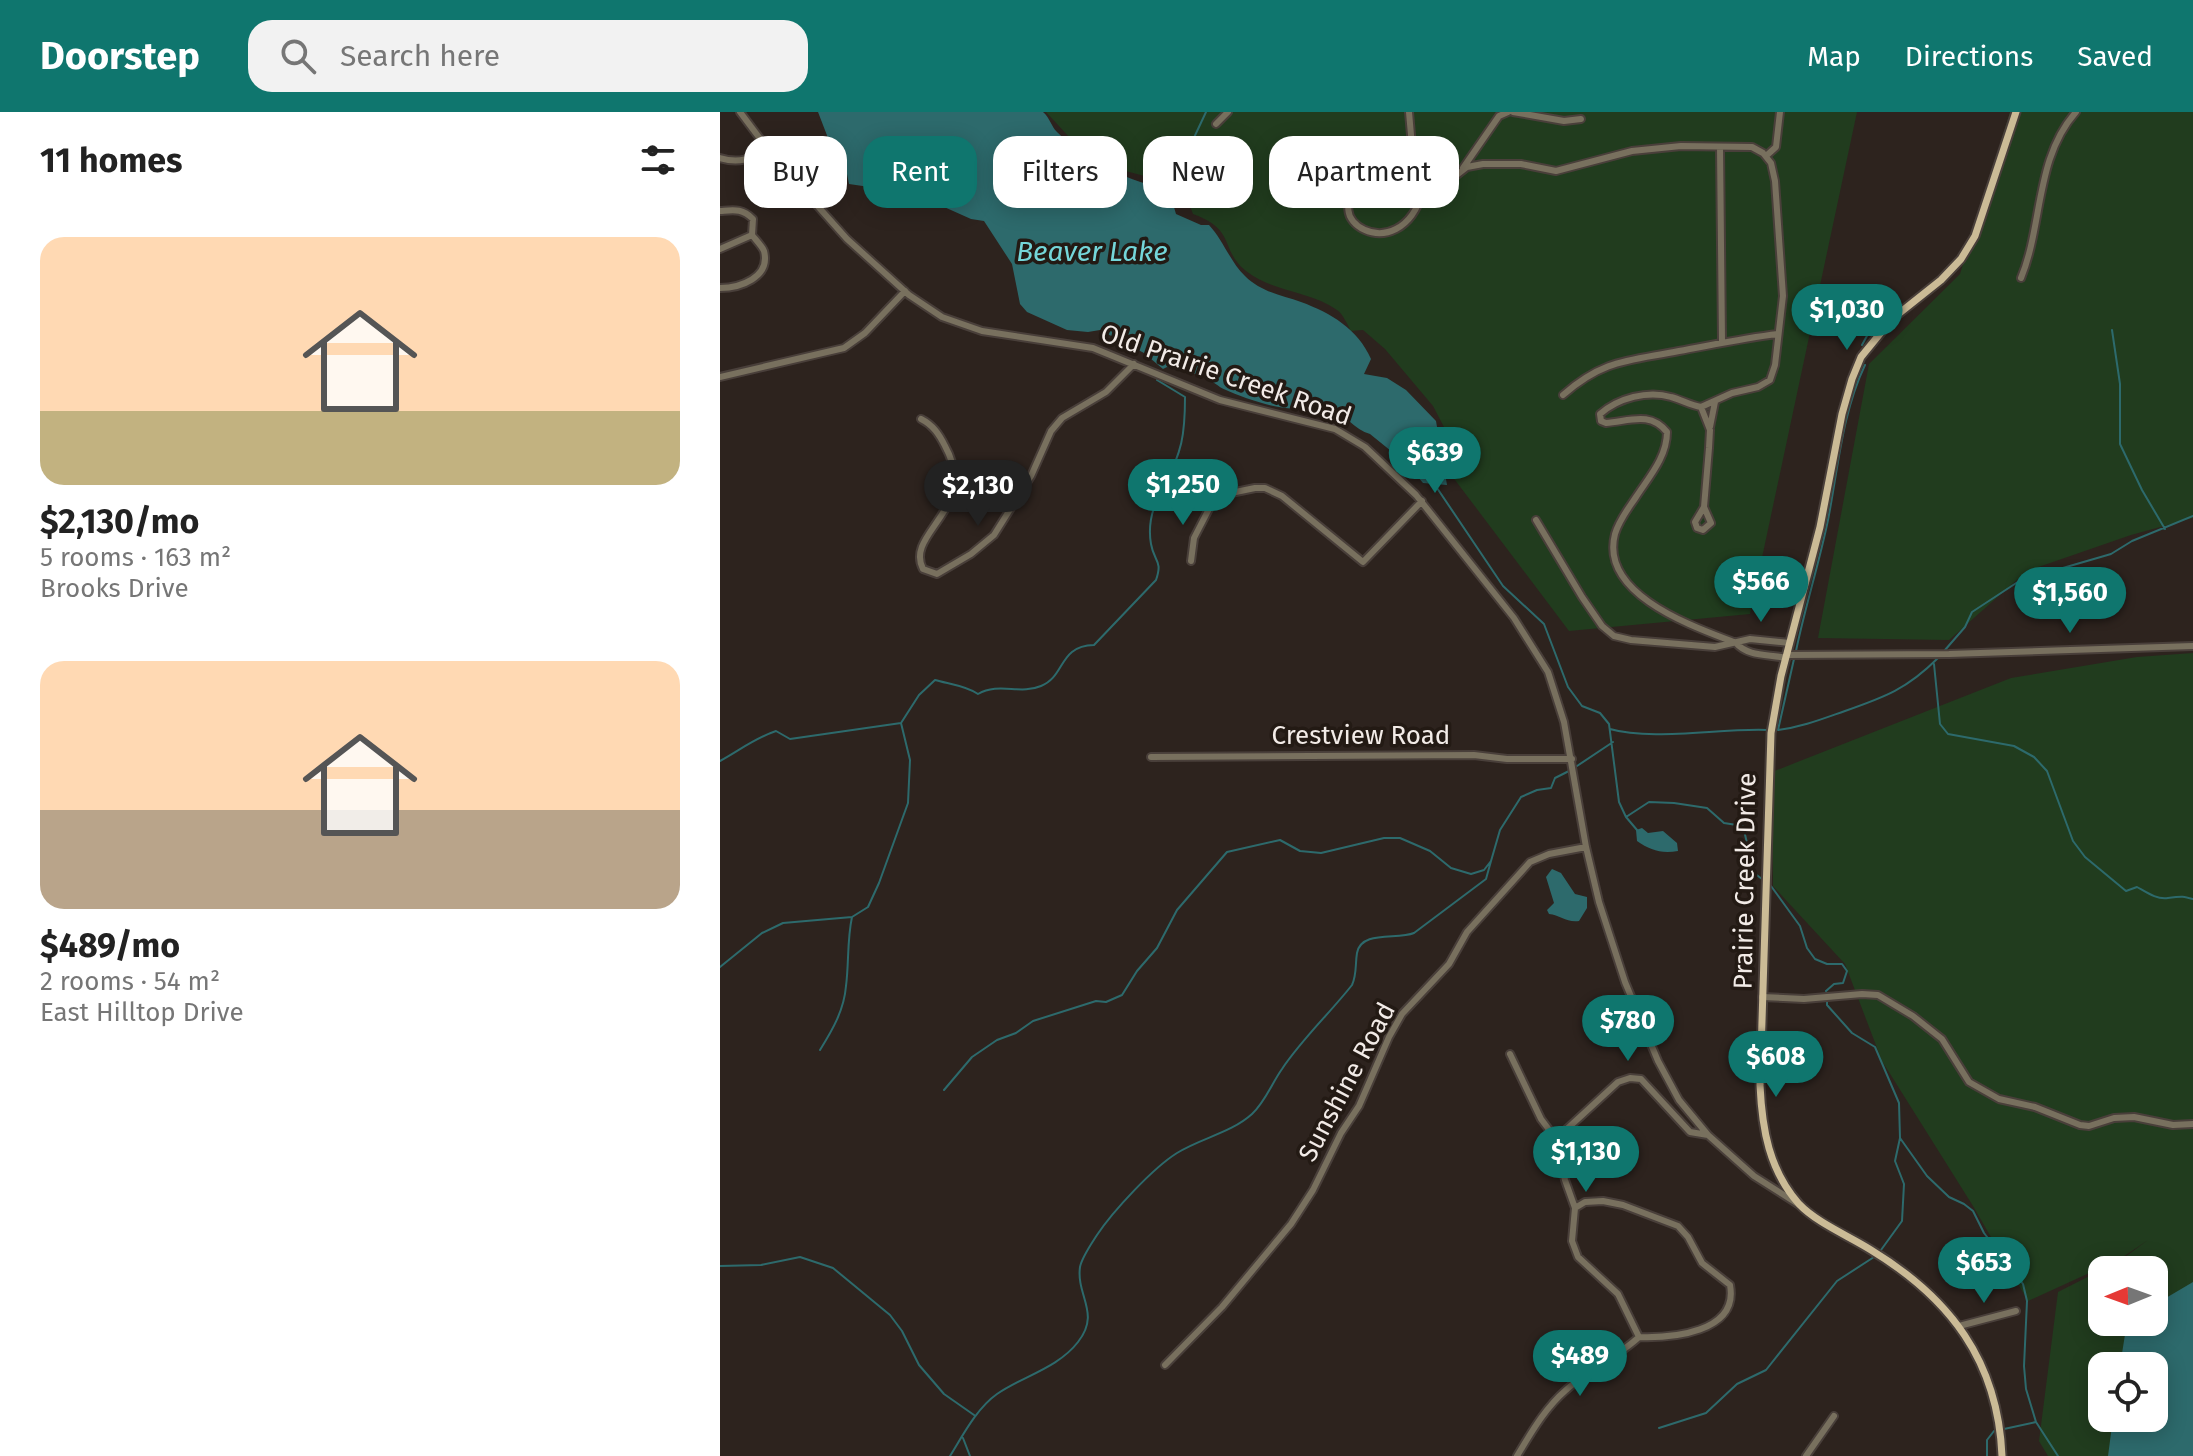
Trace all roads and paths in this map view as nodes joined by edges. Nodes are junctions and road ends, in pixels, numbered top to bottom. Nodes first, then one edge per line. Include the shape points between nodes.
1 (740, 112) edge
2 (1228, 112) edge
3 (1409, 112) edge
4 (1511, 112) edge
5 (1780, 112) edge
6 (2025, 112) edge
7 (2076, 112) edge
8 (2015, 113) edge
9 (1500, 114) edge
10 (1581, 119) dead end
11 (1216, 124) dead end
12 (758, 136) edge
13 (1411, 136) edge
14 (1720, 147) junction
15 (1766, 156) junction
16 (720, 158) edge
17 (744, 160) edge
18 (1461, 171) joint
19 (1423, 191) joint
20 (820, 208) edge
21 (720, 211) edge
22 (752, 235) junction
23 (720, 249) edge
24 (2021, 278) dead end
25 (720, 288) edge
26 (905, 291) junction
27 (1778, 334) junction
28 (1722, 341) junction
29 (1134, 364) junction
30 (720, 377) edge
31 (1563, 395) dead end
32 (1715, 402) junction
33 (1701, 407) junction
34 (921, 419) dead end
35 (1710, 430) junction
36 (1422, 501) junction
37 (1704, 507) dead end
38 (1536, 520) dead end
39 (1191, 561) dead end
40 (1736, 643) junction
41 (1790, 643) junction
42 (2193, 646) edge
43 (1787, 656) junction
44 (1151, 757) dead end
45 (1572, 759) junction
46 (1586, 847) junction
47 (1762, 997) junction
48 (1510, 1054) dead end
49 (2193, 1124) edge
50 (1708, 1135) junction
51 (1556, 1139) junction
52 (1801, 1206) junction
53 (1575, 1208) junction
54 (2016, 1311) dead end
55 (1959, 1326) junction
56 (1639, 1337) junction
57 (1165, 1365) dead end
58 (1834, 1416) dead end
59 (1517, 1456) edge
60 (1806, 1456) edge
61 (2002, 1456) edge

1 - 12 street, Old Prairie Creek Road
2 - 11 street
3 - 13 street
4 - 9 street
4 - 10 street
5 - 15 street via 1776,147
6 - 8 street
7 - 24 street via 2047,166
8 - 41 main road, Prairie Creek Drive via 1984,213 1961,259 1892,319 1861,357 1842,414
9 - 18 street
14 - 15 street via 1752,147
14 - 18 street via 1632,151 1556,171 1501,163
14 - 28 street
15 - 27 street via 1775,181 1782,273
16 - 17 street
19 - 19 street via 1412,217 1394,231 1360,228 1348,212 1348,202 1368,186
20 - 26 street, Old Prairie Creek Road
21 - 22 street via 746,212 753,219
22 - 23 street
22 - 25 street via 764,250 759,272 736,288
26 - 29 street, Old Prairie Creek Road via 942,317 968,327 1093,348
26 - 30 street via 844,348
27 - 28 street
27 - 32 street via 1770,380
28 - 31 street via 1621,360
29 - 34 street via 1106,392 1062,418 994,535 937,574 923,569 919,551 950,503 956,472 939,434
29 - 36 street, Old Prairie Creek Road via 1220,400 1335,429 1365,447
32 - 33 street
32 - 35 street
33 - 35 street
33 - 40 street via 1657,394 1625,400 1600,414 1606,423 1643,418 1659,422 1667,432 1659,461 1620,519 1615,558 1623,578 1655,607
35 - 37 street
36 - 39 street via 1363,562 1282,496 1265,488 1226,494 1211,505 1194,538
36 - 45 street, Old Prairie Creek Road via 1539,654 1557,697
38 - 40 street via 1582,597 1614,636 1715,647
40 - 41 street
40 - 43 street via 1751,653
41 - 43 main road, Prairie Creek Drive
42 - 43 street
43 - 47 main road, Prairie Creek Drive via 1768,759
44 - 45 street, Crestview Road
45 - 46 street, Old Prairie Creek Road
46 - 50 street, Old Prairie Creek Road via 1625,982 1658,1061 1679,1100
46 - 57 street, Sunshine Road via 1530,862 1467,932 1449,964 1402,1014 1359,1106 1297,1216 1222,1307
47 - 49 street via 1878,995 1942,1039 1969,1082 1999,1099 2080,1125 2134,1117
47 - 52 main road, Prairie Creek Drive via 1760,1085 1766,1144
48 - 51 street
50 - 51 street via 1690,1132 1641,1079 1630,1078 1618,1082
50 - 52 street, Old Prairie Creek Road via 1754,1176
51 - 53 street
52 - 55 main road, Prairie Creek Drive via 1903,1270
53 - 56 street via 1572,1241 1578,1257 1618,1294
53 - 56 street via 1603,1201 1678,1226 1702,1263 1730,1285 1728,1306 1703,1329 1666,1338
54 - 55 street
55 - 61 main road, Prairie Creek Drive via 1992,1394
56 - 59 street via 1569,1387
58 - 60 street

